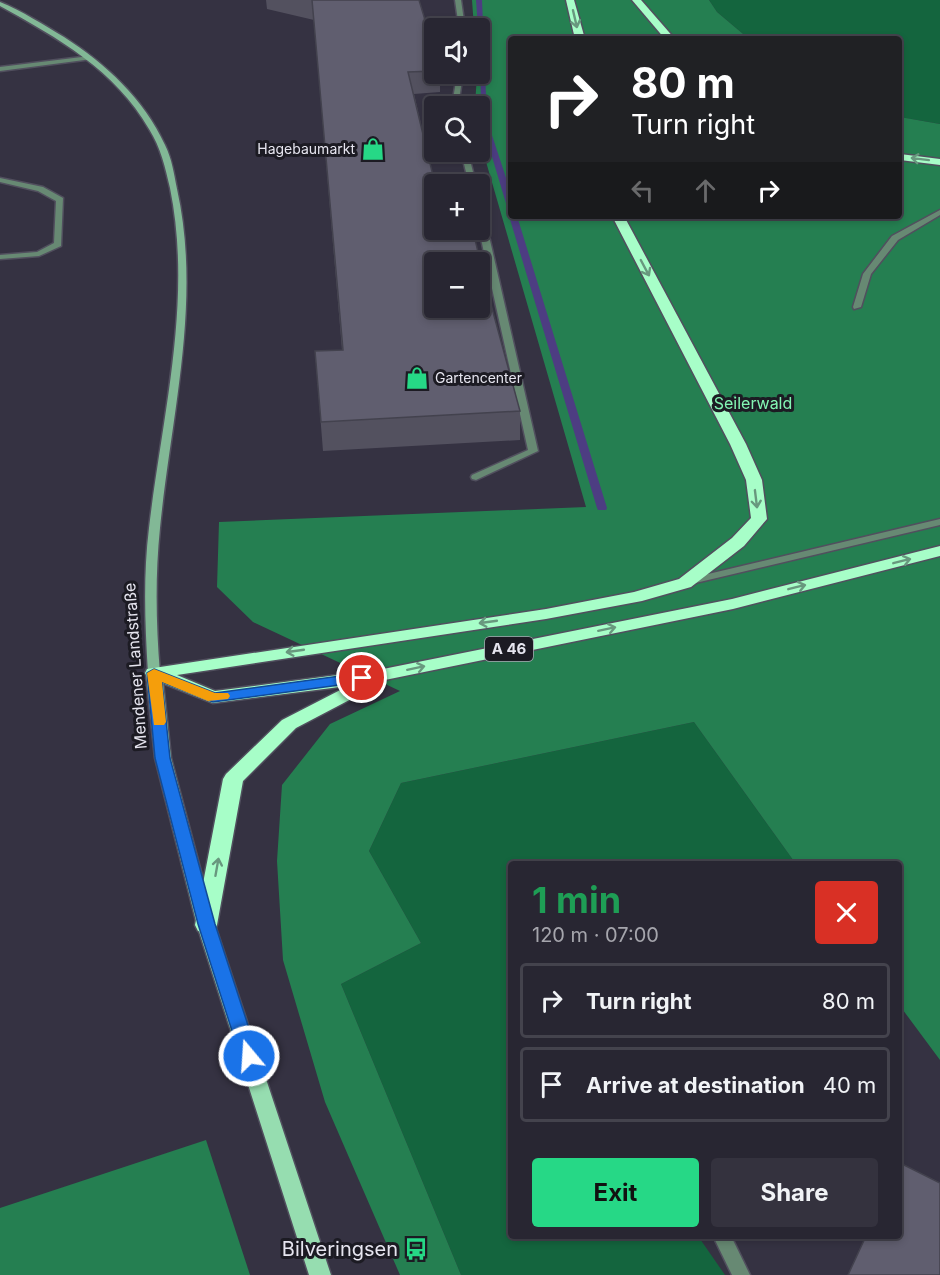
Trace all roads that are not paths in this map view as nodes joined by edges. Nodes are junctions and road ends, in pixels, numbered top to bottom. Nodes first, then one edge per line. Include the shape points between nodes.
1 (458, 0) edge
2 (570, 0) edge
3 (636, 0) edge
4 (0, 4) edge
5 (461, 18) edge
6 (579, 36) edge
7 (667, 36) edge
8 (90, 58) junction
9 (0, 69) edge
10 (902, 157) edge
11 (940, 162) edge
12 (0, 180) edge
13 (940, 212) edge
14 (620, 219) edge
15 (486, 240) edge
16 (0, 257) edge
17 (857, 307) dead end
18 (476, 477) dead end
19 (940, 522) edge
20 (940, 551) edge
21 (685, 582) junction
22 (154, 673) junction
23 (384, 675) junction
24 (206, 924) junction
25 (723, 1239) edge
26 (320, 1275) edge
27 (741, 1275) edge

1 - 5 street
2 -> 6 highway
3 - 7 highway
4 - 8 main road, Mendener Landstraße via 61,36
8 - 9 street
8 - 22 main road, Mendener Landstraße via 124,89 147,120 168,161 180,227 182,305 150,579
11 -> 10 highway
12 - 16 street via 40,189 60,200 58,244 39,254
13 - 17 street via 895,238 867,274
14 -> 21 highway, A 46 via 754,480 759,519 738,542
15 - 18 street via 533,451
19 - 21 street
23 -> 20 highway, A 46 via 733,603
21 -> 22 highway, A 46 via 636,597 546,614
22 - 23 highway, A 46 via 213,697
22 - 24 main road, Mendener Landstraße via 163,758
24 -> 23 highway, A 46 via 233,779 289,724
24 - 26 main road, Mendener Landstraße
25 - 27 street

